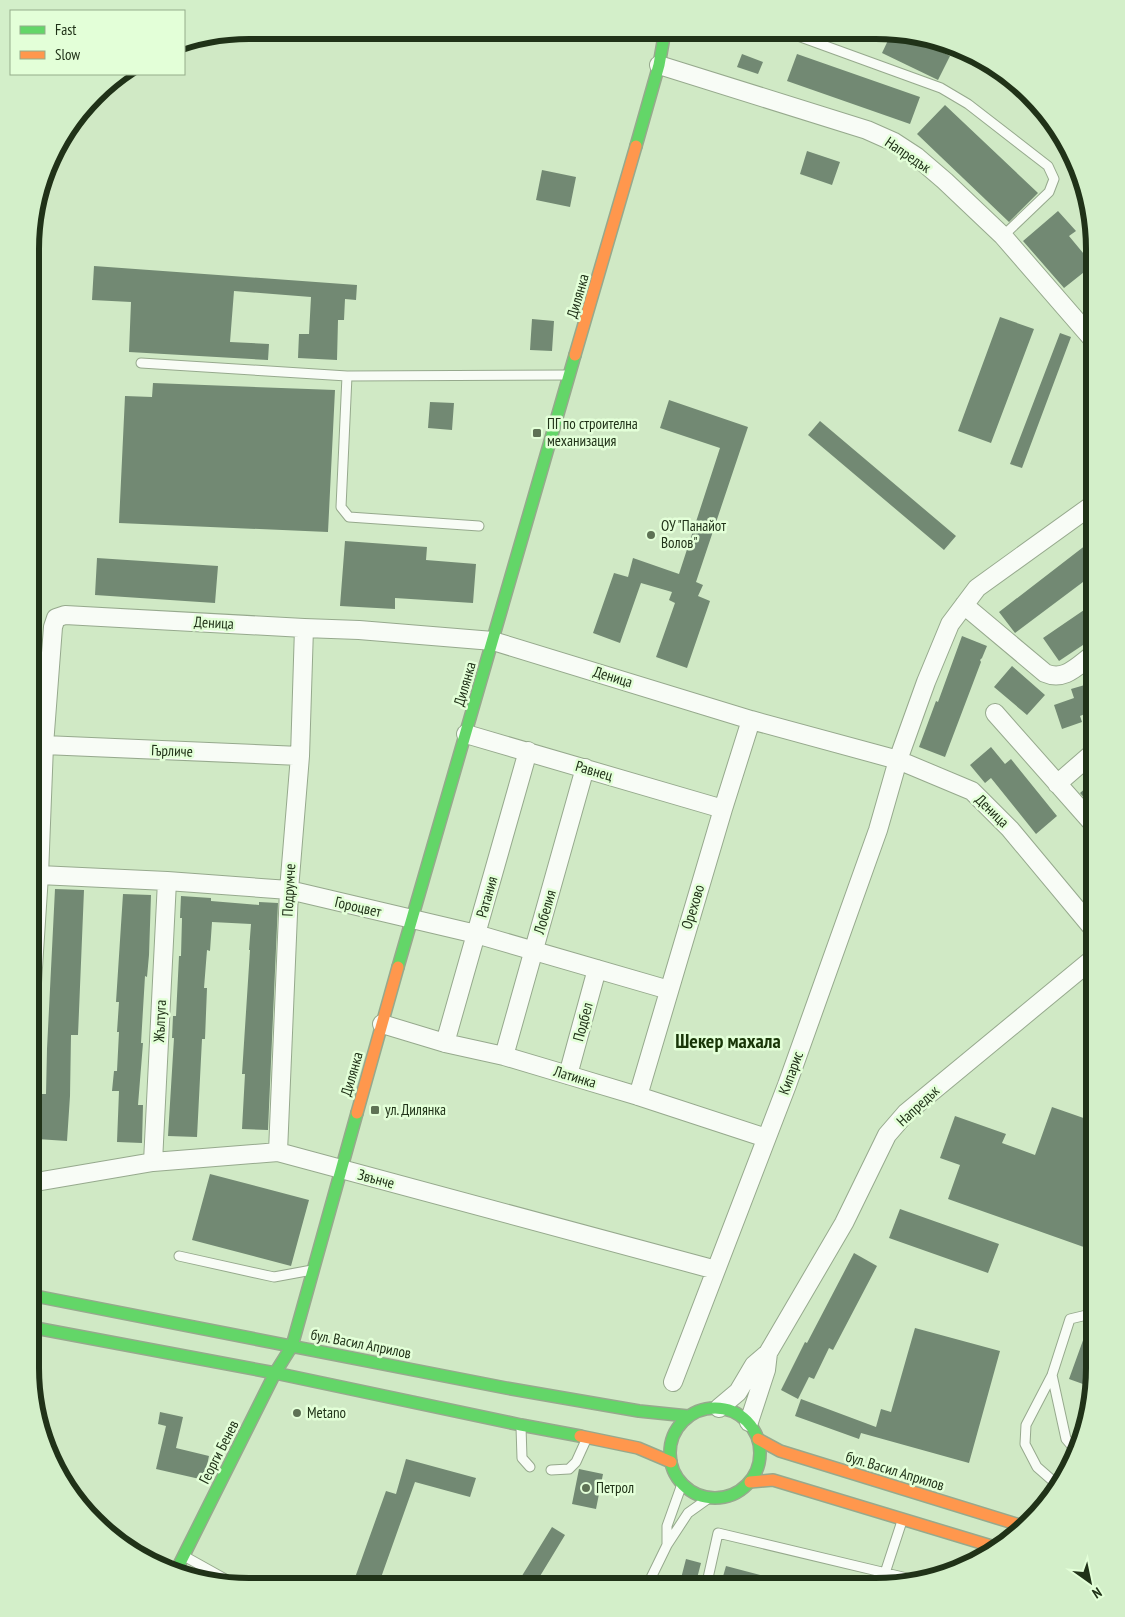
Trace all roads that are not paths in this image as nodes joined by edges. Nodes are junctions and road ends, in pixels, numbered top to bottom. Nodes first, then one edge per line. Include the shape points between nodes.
1 (664, 39) edge
2 (805, 39) edge
3 (659, 65) junction
4 (1003, 236) junction
5 (1086, 332) edge
6 (141, 363) dead end
7 (571, 375) junction
8 (347, 376) junction
9 (1086, 509) edge
10 (480, 526) dead end
11 (964, 605) junction
12 (304, 628) junction
13 (493, 641) junction
14 (1086, 660) edge
15 (995, 713) dead end
16 (751, 720) junction
17 (466, 734) junction
18 (44, 745) junction
19 (528, 752) junction
20 (300, 756) junction
21 (1086, 759) edge
22 (898, 760) junction
23 (585, 768) junction
24 (1057, 784) junction
25 (723, 809) junction
26 (1086, 816) edge
27 (39, 875) joint
28 (166, 881) junction
29 (289, 890) junction
30 (413, 920) junction
31 (1086, 920) edge
32 (476, 934) junction
33 (534, 952) junction
34 (1086, 964) edge
35 (597, 969) junction
36 (669, 990) junction
37 (382, 1024) junction
38 (445, 1043) junction
39 (504, 1056) junction
40 (568, 1075) junction
41 (638, 1096) junction
42 (766, 1138) junction
43 (278, 1152) junction
44 (153, 1162) junction
45 (341, 1169) junction
46 (39, 1181) edge
47 (180, 1256) dead end
48 (312, 1270) junction
49 (716, 1270) junction
50 (39, 1297) edge
51 (1086, 1315) edge
52 (39, 1329) edge
53 (292, 1346) junction
54 (768, 1353) junction
55 (275, 1374) junction
56 (1052, 1375) junction
57 (673, 1382) dead end
58 (719, 1408) junction
59 (688, 1416) junction
60 (749, 1422) junction
61 (521, 1424) junction
62 (588, 1437) junction
63 (758, 1439) junction
64 (1072, 1445) edge
65 (670, 1462) junction
66 (530, 1466) dead end
67 (551, 1470) dead end
68 (1053, 1481) edge
69 (750, 1482) junction
70 (682, 1484) junction
71 (709, 1498) junction
72 (902, 1520) junction
73 (1017, 1524) edge
74 (989, 1545) edge
75 (667, 1546) junction
76 (184, 1556) junction
77 (179, 1566) edge
78 (885, 1573) junction
79 (219, 1576) edge
80 (900, 1577) edge
81 (651, 1578) edge
82 (708, 1578) edge

1 - 3 main road, Дилянка
2 - 4 lane via 940,88 968,104 1048,166 1054,179 1049,192
3 - 4 street, Напредък via 866,130 894,142 917,157
3 - 7 main road, Дилянка
4 - 5 street, Напредък
6 - 8 lane
7 - 8 lane
7 - 13 main road, Дилянка
8 - 10 lane via 341,507 349,517
9 - 11 street, Кипарис via 977,588
11 - 14 street via 1045,673 1054,677 1065,675
11 - 22 street, Кипарис via 946,632
12 - 13 street, Деница
12 - 18 street, Деница via 66,615 56,618
12 - 20 street, Подрумче
13 - 16 street, Деница
13 - 17 main road, Дилянка
15 - 24 street
16 - 22 street, Деница
16 - 25 street, Орехово
17 - 19 street, Равнец
17 - 30 main road, Дилянка
18 - 20 street, Гърличе
18 - 27 street
19 - 23 street, Равнец
19 - 32 street, Ратания
20 - 29 street, Подрумче
21 - 24 street
22 - 31 street, Деница via 972,791 1010,829
22 - 42 street, Кипарис via 878,830
23 - 25 street, Равнец
23 - 33 street, Лобелия
24 - 26 street
25 - 36 street, Орехово
27 - 28 street, Гороцвет
28 - 29 street, Гороцвет
28 - 44 street, Жълтуга
29 - 30 street, Гороцвет
29 - 43 street, Подрумче
30 - 32 street, Гороцвет
30 - 37 main road, Дилянка
32 - 33 street, Гороцвет
32 - 38 street, Ратания
33 - 35 street, Гороцвет
33 - 39 street, Лобелия
34 - 54 street, Напредък via 906,1113 888,1135 844,1222
35 - 36 street, Гороцвет
35 - 40 street, Подбел
36 - 41 street, Орехово
37 - 38 street, Латинка
37 - 45 main road, Дилянка
38 - 39 street, Латинка
39 - 40 street, Латинка
40 - 41 street, Латинка
41 - 42 street, Латинка
42 - 49 street, Кипарис
43 - 44 street, Звънче
43 - 45 street, Звънче
44 - 46 street, Звънче
45 - 48 main road, Дилянка
45 - 49 street, Звънче
47 - 48 lane via 274,1277
48 - 53 main road, Дилянка
49 - 57 street, Кипарис
50 - 53 main road, бул. Васил Априлов
51 - 56 lane via 1070,1319
52 - 55 main road
53 - 55 main road, Георги Бенев
53 - 59 main road, бул. Васил Априлов via 639,1411
54 - 58 street, Напредък via 754,1365 738,1392
54 - 60 street, Напредък via 766,1370
55 - 61 main road
55 - 76 main road, Георги Бенев
56 - 64 lane via 1066,1438
56 - 68 lane via 1026,1425 1025,1444 1037,1467
58 - 59 main road
58 - 60 main road via 738,1413
59 - 65 main road via 677,1428 671,1442
60 - 63 main road
61 - 62 main road
61 - 66 lane via 522,1458
62 - 65 main road via 638,1448
62 - 67 lane via 569,1469
63 - 69 main road via 760,1454
63 - 73 main road, бул. Васил Априлов via 780,1451
65 - 70 main road
69 - 71 main road via 737,1492
69 - 72 main road via 773,1480
70 - 71 main road via 695,1494
70 - 75 lane via 667,1526
71 - 75 lane via 688,1513
72 - 74 main road
72 - 78 lane
75 - 81 lane
76 - 77 main road, Георги Бенев
76 - 79 lane
78 - 80 lane
78 - 82 lane via 718,1533

